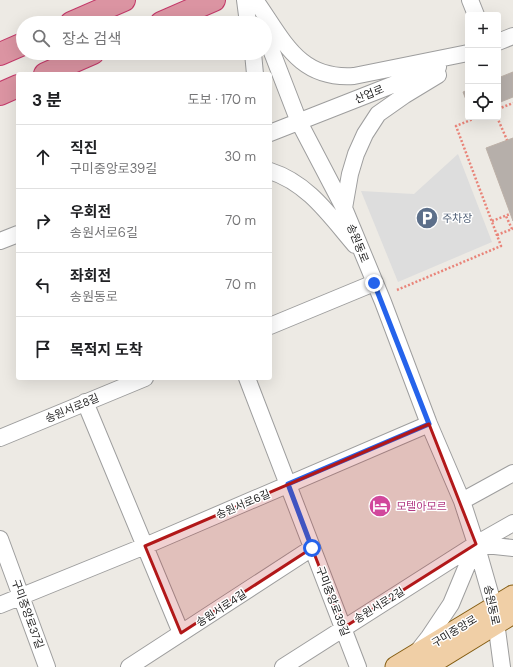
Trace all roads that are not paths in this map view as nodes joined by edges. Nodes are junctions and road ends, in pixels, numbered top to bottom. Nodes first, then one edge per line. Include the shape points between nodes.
1 (214, 0) edge
2 (245, 0) edge
3 (250, 0) edge
4 (255, 0) edge
5 (470, 0) edge
6 (117, 3) edge
7 (475, 12) edge
8 (87, 16) edge
9 (177, 16) edge
10 (247, 16) edge
11 (257, 16) edge
12 (266, 16) edge
13 (272, 25) edge
14 (513, 36) edge
15 (501, 41) edge
16 (16, 47) edge
17 (272, 52) edge
18 (0, 54) edge
19 (465, 56) edge
20 (465, 56) edge
21 (465, 57) edge
22 (77, 60) edge
23 (253, 60) edge
24 (50, 72) edge
25 (255, 72) edge
26 (16, 87) edge
27 (0, 94) edge
28 (299, 122) junction
29 (272, 132) edge
30 (272, 172) edge
31 (344, 208) junction
32 (16, 235) edge
33 (0, 241) edge
34 (363, 255) junction
35 (374, 283) junction
36 (272, 325) edge
37 (139, 380) edge
38 (248, 380) edge
39 (85, 402) junction
40 (429, 424) junction
41 (0, 438) edge
42 (513, 473) edge
43 (288, 484) junction
44 (462, 501) junction
45 (513, 523) edge
46 (0, 540) edge
47 (476, 544) junction
48 (145, 546) junction
49 (312, 548) junction
50 (513, 548) edge
51 (21, 596) junction
52 (513, 596) edge
53 (0, 605) edge
54 (501, 614) edge
55 (343, 628) junction
56 (181, 633) junction
57 (420, 661) edge
58 (47, 667) edge
59 (129, 667) edge
60 (283, 667) edge
61 (358, 667) edge
62 (396, 667) edge
63 (502, 667) edge

1 - 9 highway
2 - 10 street
3 - 11 street
4 - 12 street
5 - 7 street
6 - 8 highway
13 - 19 street via 298,59 313,70 329,75 354,76
14 - 15 street
16 - 18 highway
17 - 28 street, 송원동로
20 - 28 street, 산업로
21 - 31 street via 378,114 356,154
22 - 24 highway
23 - 25 street
26 - 27 highway
28 - 29 street, 산업로
28 - 31 street, 송원동로
30 - 34 street via 290,179 304,189
31 - 34 street, 송원동로
32 - 33 street
34 - 35 street, 송원동로
35 - 36 street
35 - 40 street, 송원동로
37 - 39 street, 송원서로8길
38 - 43 street, 구미중앙로39길
39 - 41 street, 송원서로8길
39 - 48 street
40 - 43 street, 송원서로6길
40 - 44 street, 송원동로
42 - 44 street
43 - 48 street, 송원서로6길
43 - 49 street, 구미중앙로39길
44 - 47 street, 송원동로
45 - 47 street
46 - 51 street, 구미중앙로37길
47 - 50 street
47 - 54 street, 송원동로
47 - 55 street, 송원서로2길
47 - 57 street via 451,604 429,637
48 - 51 street, 송원서로6길
48 - 56 street
49 - 55 street, 구미중앙로39길
49 - 56 street, 송원서로4길
51 - 53 street, 송원서로6길
51 - 58 street, 구미중앙로37길
52 - 54 main road, 구미중앙로
54 - 57 main road, 구미중앙로
54 - 63 street, 송원동로
55 - 60 street, 송원서로2길
55 - 61 street, 구미중앙로39길
56 - 59 street, 송원서로4길
57 - 62 main road, 구미중앙로

